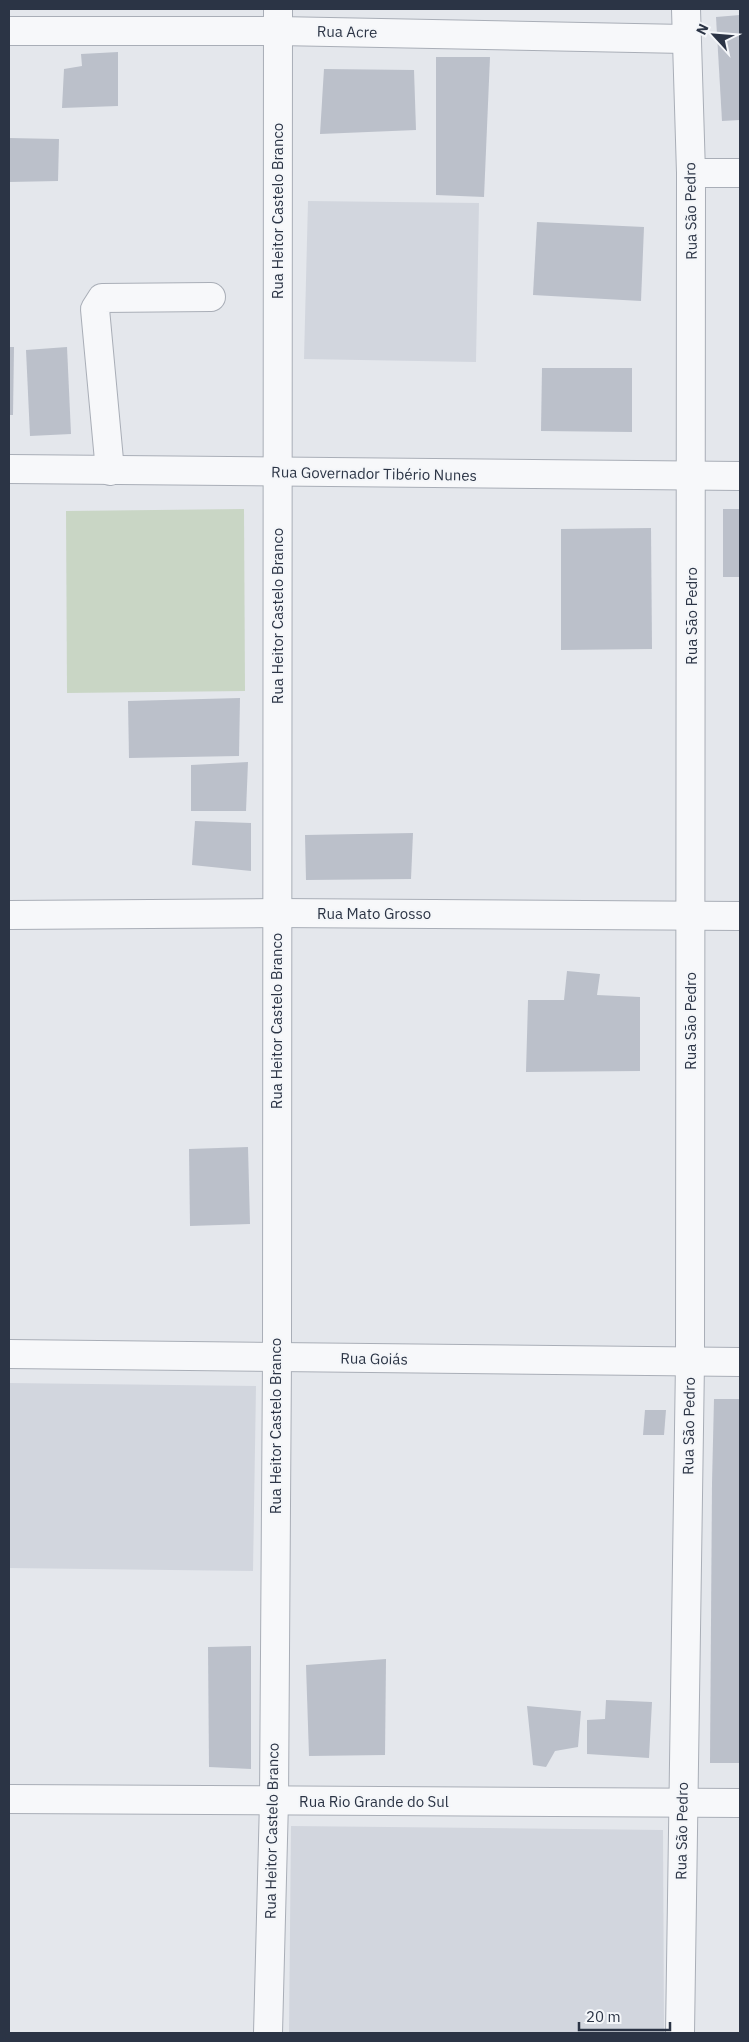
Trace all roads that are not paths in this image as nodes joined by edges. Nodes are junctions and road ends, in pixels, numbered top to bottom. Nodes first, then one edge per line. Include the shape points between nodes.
1 (686, 9) edge
2 (278, 20) edge
3 (9, 31) edge
4 (686, 38) junction
5 (691, 173) junction
6 (740, 173) edge
7 (211, 297) dead end
8 (9, 469) edge
9 (110, 471) junction
10 (278, 473) junction
11 (740, 476) edge
12 (692, 477) junction
13 (277, 913) junction
14 (9, 915) edge
15 (692, 916) junction
16 (740, 916) edge
17 (9, 1354) edge
18 (277, 1358) junction
19 (690, 1362) junction
20 (740, 1362) edge
21 (9, 1799) edge
22 (274, 1801) junction
23 (682, 1803) junction
24 (740, 1803) edge
25 (268, 2033) edge
26 (680, 2033) edge

1 - 4 street, Rua São Pedro
2 - 3 street, Rua Acre
2 - 4 street, Rua Acre
2 - 10 street, Rua Heitor Castelo Branco
4 - 5 street, Rua São Pedro
5 - 6 street
5 - 12 street, Rua São Pedro
7 - 9 street via 102,298 98,303 95,310
8 - 9 street, Rua Governador Tibério Nunes
9 - 10 street, Rua Governador Tibério Nunes
10 - 12 street, Rua Governador Tibério Nunes
10 - 13 street, Rua Heitor Castelo Branco
11 - 12 street, Rua Governador Tibério Nunes
12 - 15 street, Rua São Pedro
13 - 14 street, Rua Mato Grosso
13 - 15 street, Rua Mato Grosso
13 - 18 street, Rua Heitor Castelo Branco
15 - 16 street, Rua Mato Grosso
15 - 19 street, Rua São Pedro
17 - 18 street, Rua Goiás
18 - 19 street, Rua Goiás
18 - 22 street, Rua Heitor Castelo Branco
19 - 20 street, Rua Goiás
19 - 23 street, Rua São Pedro
21 - 22 street, Rua Rio Grande do Sul
22 - 23 street, Rua Rio Grande do Sul
22 - 25 street, Rua Heitor Castelo Branco
23 - 24 street, Rua Rio Grande do Sul
23 - 26 street, Rua São Pedro

